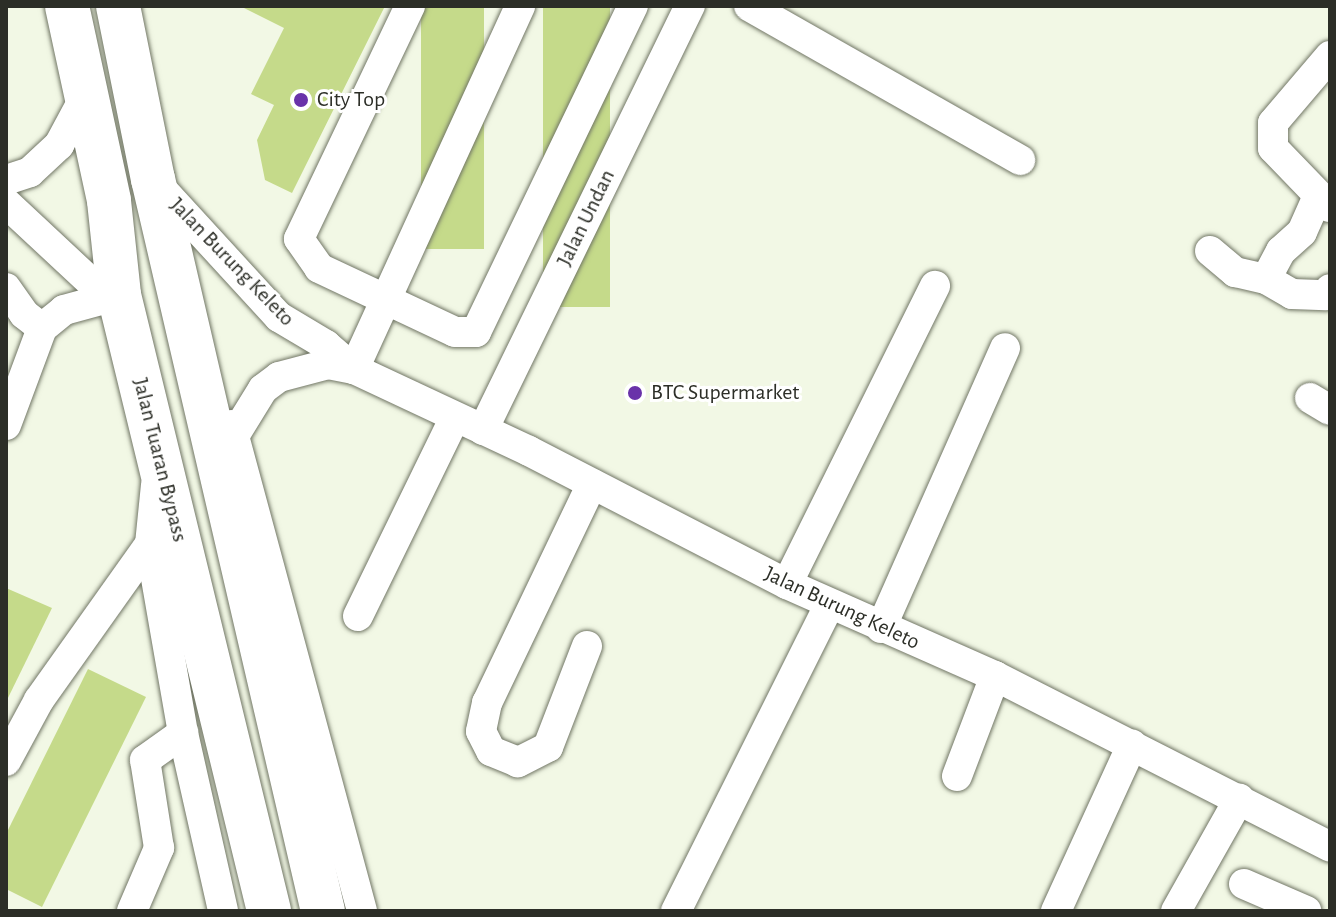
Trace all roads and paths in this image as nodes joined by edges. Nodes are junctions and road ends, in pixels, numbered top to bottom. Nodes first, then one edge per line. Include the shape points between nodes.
1 (67, 6) edge
2 (84, 6) edge
3 (118, 6) edge
4 (410, 6) edge
5 (520, 6) edge
6 (633, 6) edge
7 (690, 6) edge
8 (749, 6) edge
9 (1330, 56) edge
10 (88, 91) junction
11 (1020, 160) dead end
12 (153, 179) junction
13 (6, 180) edge
14 (1324, 202) edge
15 (6, 203) edge
16 (1210, 251) dead end
17 (1266, 279) junction
18 (935, 286) dead end
19 (6, 288) edge
20 (1330, 289) edge
21 (119, 295) junction
22 (386, 298) junction
23 (42, 328) junction
24 (1005, 348) dead end
25 (354, 369) junction
26 (455, 417) junction
27 (6, 425) edge
28 (483, 430) junction
29 (234, 436) junction
30 (159, 457) junction
31 (592, 484) junction
32 (150, 544) junction
33 (787, 584) junction
34 (830, 604) junction
35 (358, 616) dead end
36 (881, 628) junction
37 (587, 646) dead end
38 (995, 676) junction
39 (183, 733) junction
40 (1132, 745) junction
41 (6, 761) edge
42 (957, 776) dead end
43 (1239, 799) junction
44 (1330, 847) edge
45 (1244, 884) dead end
46 (132, 911) edge
47 (223, 911) edge
48 (269, 911) edge
49 (323, 911) edge
50 (362, 911) edge
51 (676, 911) edge
52 (1056, 911) edge
53 (1176, 911) edge
54 (1306, 911) edge

1 - 10 highway, Jalan Tuaran Bypass
2 - 10 highway via 91,40
3 - 12 highway
4 - 22 street via 299,239 319,268
5 - 22 street
6 - 22 street via 476,332 455,332 422,320
7 - 28 street, Jalan Undan
8 - 11 street
9 - 14 street via 1273,123 1273,148
10 - 13 street via 59,145 30,172
10 - 21 highway, Jalan Tuaran Bypass
12 - 25 street, Jalan Burung Keleto via 279,317
12 - 29 street via 198,303
12 - 49 highway
14 - 17 street via 1281,251
15 - 21 street via 96,287
16 - 17 street via 1235,272
17 - 20 street via 1292,294 1326,295
18 - 33 street
19 - 23 street via 24,314
21 - 23 street via 64,310
21 - 30 highway, Jalan Tuaran Bypass
22 - 25 street
23 - 27 street
24 - 36 street
25 - 26 street, Jalan Burung Keleto
25 - 29 street, Jalan Burung Keleto via 328,364 279,377 263,389
26 - 28 street, Jalan Burung Keleto
26 - 35 street
28 - 31 street, Jalan Burung Keleto
29 - 50 street
30 - 32 street
30 - 48 highway, Jalan Tuaran Bypass
31 - 33 street, Jalan Burung Keleto
31 - 37 street via 487,703 481,731 491,751 518,762 548,747
32 - 39 street
32 - 41 street via 39,700
33 - 34 street, Jalan Burung Keleto
34 - 36 street, Jalan Burung Keleto
34 - 51 street
36 - 38 street, Jalan Burung Keleto
38 - 40 street, Jalan Burung Keleto
38 - 42 street
39 - 46 street via 145,760 159,848
39 - 47 street
40 - 43 street, Jalan Burung Keleto
40 - 52 street
43 - 44 street, Jalan Burung Keleto
43 - 53 street
45 - 54 street

